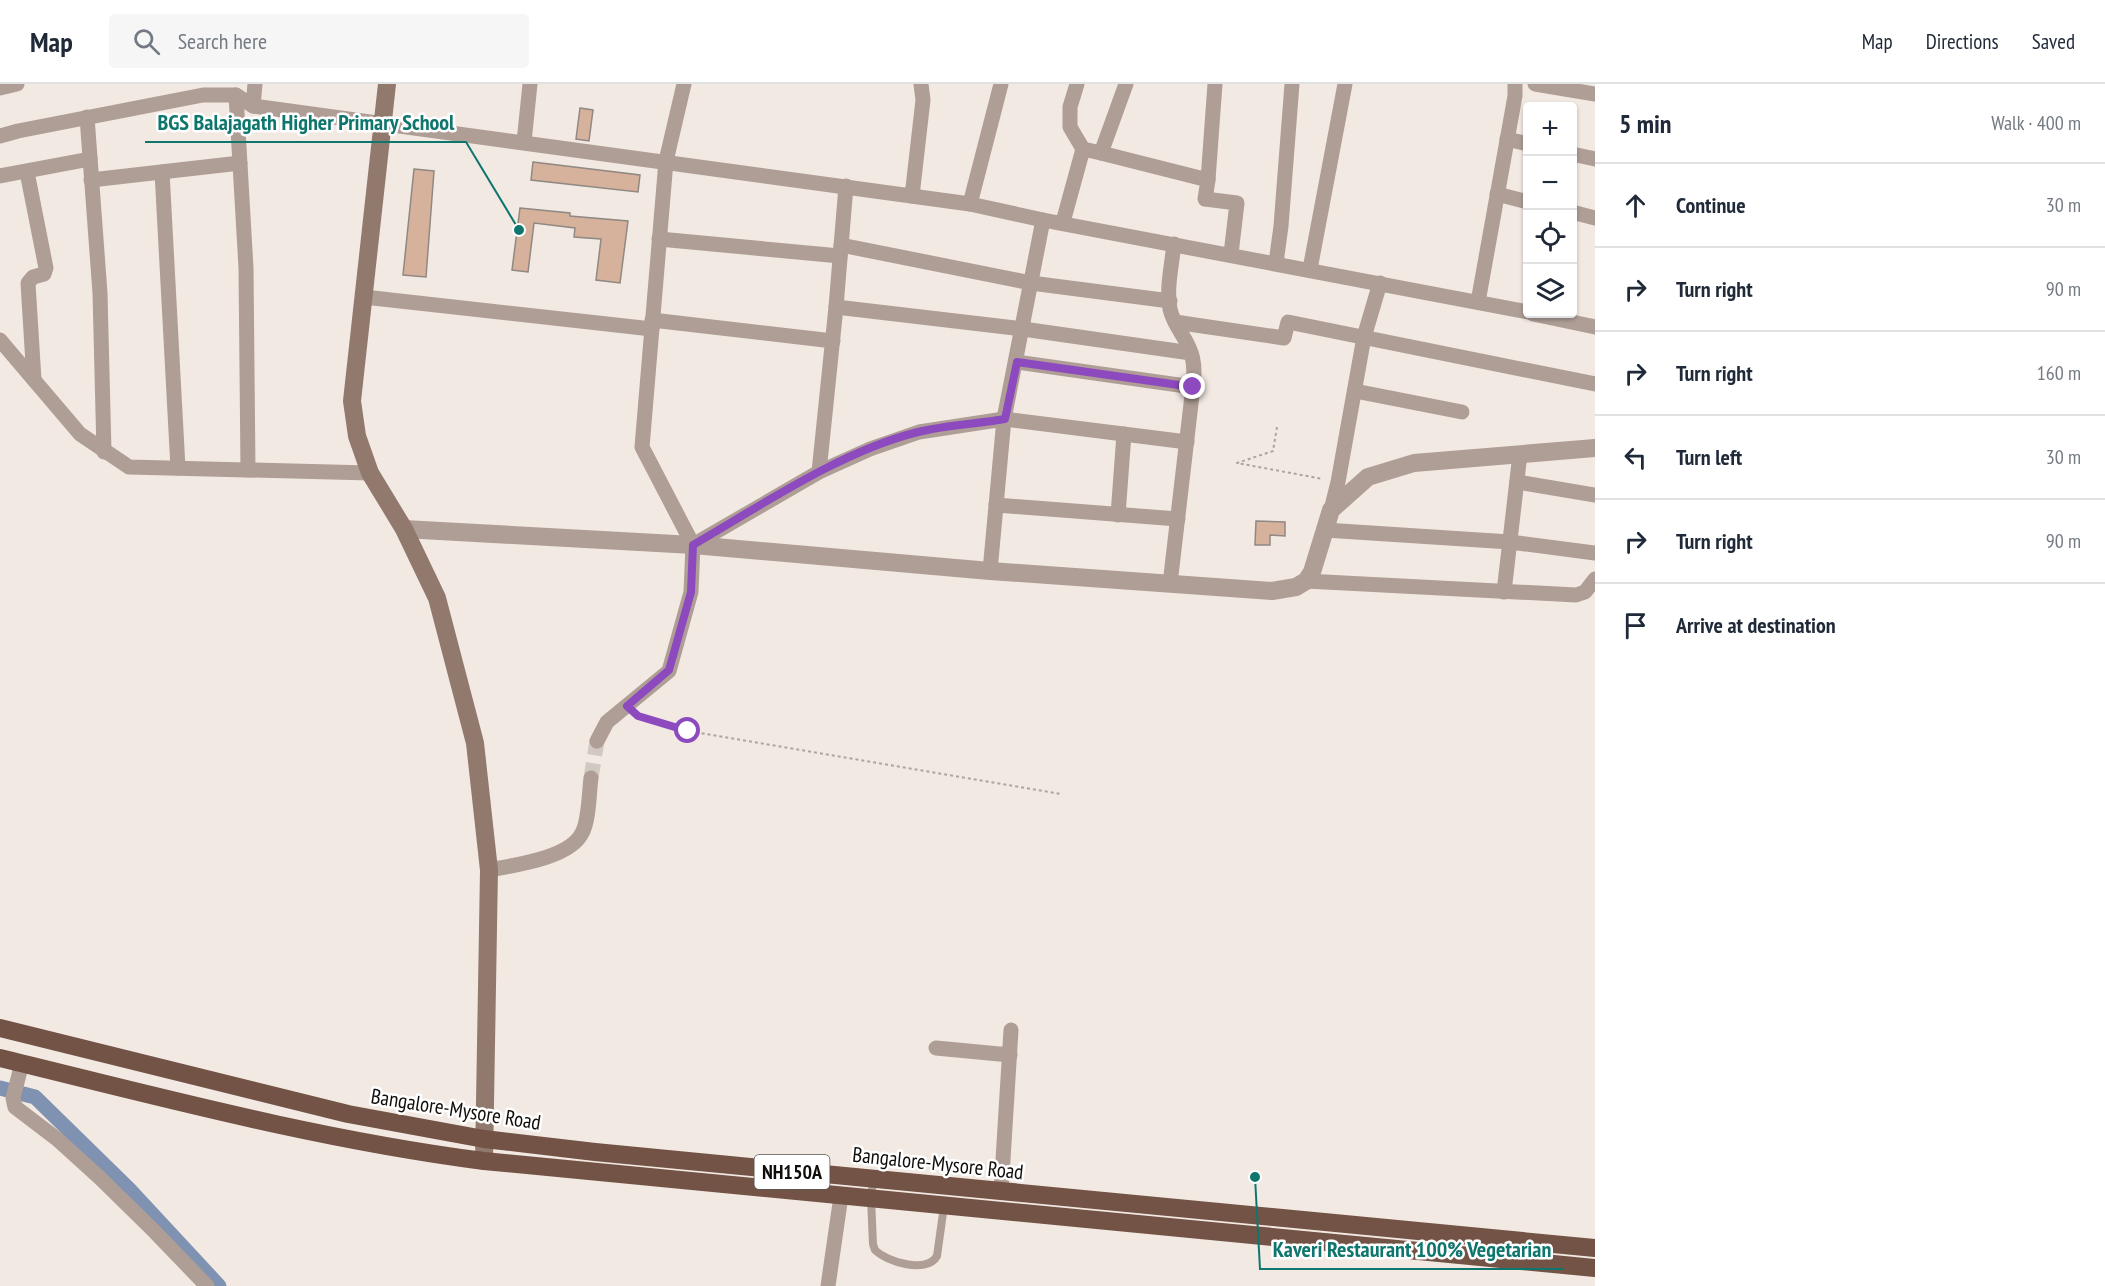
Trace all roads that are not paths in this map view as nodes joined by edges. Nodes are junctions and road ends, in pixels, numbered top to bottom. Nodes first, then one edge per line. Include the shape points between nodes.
1 (17, 84) edge
2 (255, 84) edge
3 (387, 84) edge
4 (530, 84) edge
5 (684, 84) edge
6 (921, 84) edge
7 (1001, 84) edge
8 (1077, 84) edge
9 (1126, 84) edge
10 (1215, 84) edge
11 (1292, 84) edge
12 (1345, 84) edge
13 (1515, 84) edge
14 (1535, 84) edge
15 (0, 88) edge
16 (1595, 94) edge
17 (236, 95) junction
18 (253, 106) junction
19 (87, 117) junction
20 (383, 123) junction
21 (0, 136) edge
22 (1508, 139) junction
23 (524, 142) junction
24 (1523, 143) edge
25 (1083, 149) junction
26 (1101, 153) junction
27 (1577, 155) edge
28 (90, 159) junction
29 (1595, 159) edge
30 (666, 161) junction
31 (240, 163) junction
32 (27, 172) junction
33 (162, 172) junction
34 (0, 176) edge
35 (92, 180) junction
36 (1208, 180) junction
37 (846, 186) junction
38 (1497, 194) junction
39 (912, 196) junction
40 (1523, 201) edge
41 (970, 204) junction
42 (1577, 213) edge
43 (1595, 218) edge
44 (1043, 220) junction
45 (1063, 222) junction
46 (659, 239) junction
47 (1174, 244) junction
48 (840, 251) junction
49 (1231, 254) junction
50 (1276, 263) junction
51 (1310, 269) junction
52 (1031, 283) junction
53 (1380, 283) junction
54 (364, 297) junction
55 (1170, 301) junction
56 (1478, 302) junction
57 (836, 307) junction
58 (1523, 311) edge
59 (1557, 318) edge
60 (1175, 322) junction
61 (652, 325) junction
62 (1595, 325) edge
63 (1023, 329) junction
64 (1364, 337) junction
65 (0, 340) edge
66 (833, 340) junction
67 (1191, 353) junction
68 (1017, 362) junction
69 (34, 380) junction
70 (1595, 384) edge
71 (1193, 387) junction
72 (1355, 391) junction
73 (1462, 412) dead end
74 (1005, 419) junction
75 (1124, 434) junction
76 (1187, 442) junction
77 (1595, 448) edge
78 (104, 452) junction
79 (1520, 454) junction
80 (178, 468) junction
81 (248, 470) junction
82 (819, 472) junction
83 (370, 473) junction
84 (1517, 482) junction
85 (1595, 495) edge
86 (996, 505) junction
87 (1331, 510) junction
88 (1118, 515) junction
89 (1178, 519) junction
90 (404, 530) junction
91 (1325, 530) junction
92 (1510, 542) junction
93 (693, 545) junction
94 (1595, 553) edge
95 (990, 572) junction
96 (1595, 579) edge
97 (1306, 581) junction
98 (1170, 584) junction
99 (1504, 592) junction
100 (597, 741) tunnel mouth
101 (591, 778) tunnel mouth
102 (489, 870) junction
103 (0, 1028) edge
104 (1011, 1030) dead end
105 (936, 1048) dead end
106 (1010, 1055) junction
107 (0, 1058) edge
108 (22, 1063) junction
109 (484, 1139) junction
110 (484, 1161) junction
111 (873, 1180) junction
112 (1001, 1192) junction
113 (841, 1196) junction
114 (871, 1199) junction
115 (944, 1206) junction
116 (1595, 1248) edge
117 (1595, 1268) edge
118 (207, 1286) edge
119 (828, 1286) edge

1 - 15 street
2 - 18 street
3 - 20 main road
4 - 23 street
5 - 30 street
6 - 39 street via 923,100
7 - 41 street
8 - 25 street via 1070,107 1070,127
9 - 26 street
10 - 36 street
11 - 50 street
12 - 51 street
13 - 22 street
14 - 16 street
17 - 18 street
17 - 19 street via 203,94
17 - 31 street
18 - 20 street
19 - 21 street
19 - 28 street
20 - 23 street
20 - 54 main road
22 - 24 street
22 - 38 street
23 - 30 street
25 - 26 street
25 - 45 street
26 - 36 street
27 - 29 street
28 - 32 street
28 - 35 street
30 - 37 street
30 - 46 street
31 - 33 street
31 - 81 street via 246,268
32 - 34 street
32 - 69 street via 46,268 44,274 28,283
33 - 35 street
33 - 80 street
35 - 78 street via 100,293
36 - 49 street via 1205,199 1238,203
37 - 39 street
37 - 48 street
38 - 40 street
38 - 56 street
39 - 41 street
41 - 44 street
42 - 43 street
44 - 45 street
44 - 52 street
45 - 47 street
46 - 48 street
46 - 61 street
47 - 49 street
47 - 55 street
48 - 52 street
48 - 57 street
49 - 50 street
50 - 51 street
51 - 53 street
52 - 55 street
52 - 63 street
53 - 56 street
53 - 64 street
54 - 61 street
54 - 83 main road via 352,401 357,436
55 - 60 street
56 - 58 street
57 - 63 street
57 - 66 street
59 - 62 street
60 - 64 street via 1284,338 1288,322
60 - 67 street
61 - 66 street
61 - 93 street via 642,447
63 - 67 street
63 - 68 street
64 - 70 street
64 - 72 street
65 - 69 street
66 - 82 street
67 - 71 street
68 - 71 street
68 - 74 street
69 - 78 street via 80,434
71 - 76 street
72 - 73 street
72 - 87 street
74 - 75 street
74 - 82 street via 919,432
74 - 86 street
75 - 76 street
75 - 88 street
76 - 89 street
77 - 79 street
78 - 80 street via 129,467
79 - 84 street
79 - 87 street via 1414,463 1368,477
80 - 81 street
81 - 83 street
82 - 93 street
83 - 90 main road
84 - 85 street
84 - 92 street
86 - 88 street
86 - 95 street
87 - 91 street
88 - 89 street
89 - 98 street
90 - 93 street
90 - 102 main road via 437,598 475,743
91 - 92 street
91 - 97 street
92 - 94 street
92 - 99 street
93 - 95 street
93 - 100 street via 691,592 669,670 607,722
95 - 98 street
96 - 99 street via 1585,592 1576,595
97 - 98 street via 1272,591
97 - 99 street
101 - 102 street via 584,831 576,844 535,861
102 - 109 main road
103 - 109 highway, Bangalore-Mysore Road / NH150A via 348,1114
104 - 106 street
105 - 106 street
106 - 112 street
107 - 108 highway, Bangalore-Mysore Road / NH150A
108 - 110 highway, Bangalore-Mysore Road / NH150A via 284,1127
108 - 118 street via 15,1107 100,1178
109 - 110 main road
109 - 111 highway, Bangalore-Mysore Road / NH150A
110 - 113 highway, Bangalore-Mysore Road / NH150A
111 - 112 highway, Bangalore-Mysore Road / NH150A
111 - 114 lane
112 - 116 highway, Bangalore-Mysore Road / NH150A
113 - 114 highway, Bangalore-Mysore Road / NH150A
113 - 119 street
114 - 115 highway, Bangalore-Mysore Road / NH150A
114 - 115 lane via 875,1250 888,1259 920,1266 929,1265 937,1256
115 - 117 highway, Bangalore-Mysore Road / NH150A

